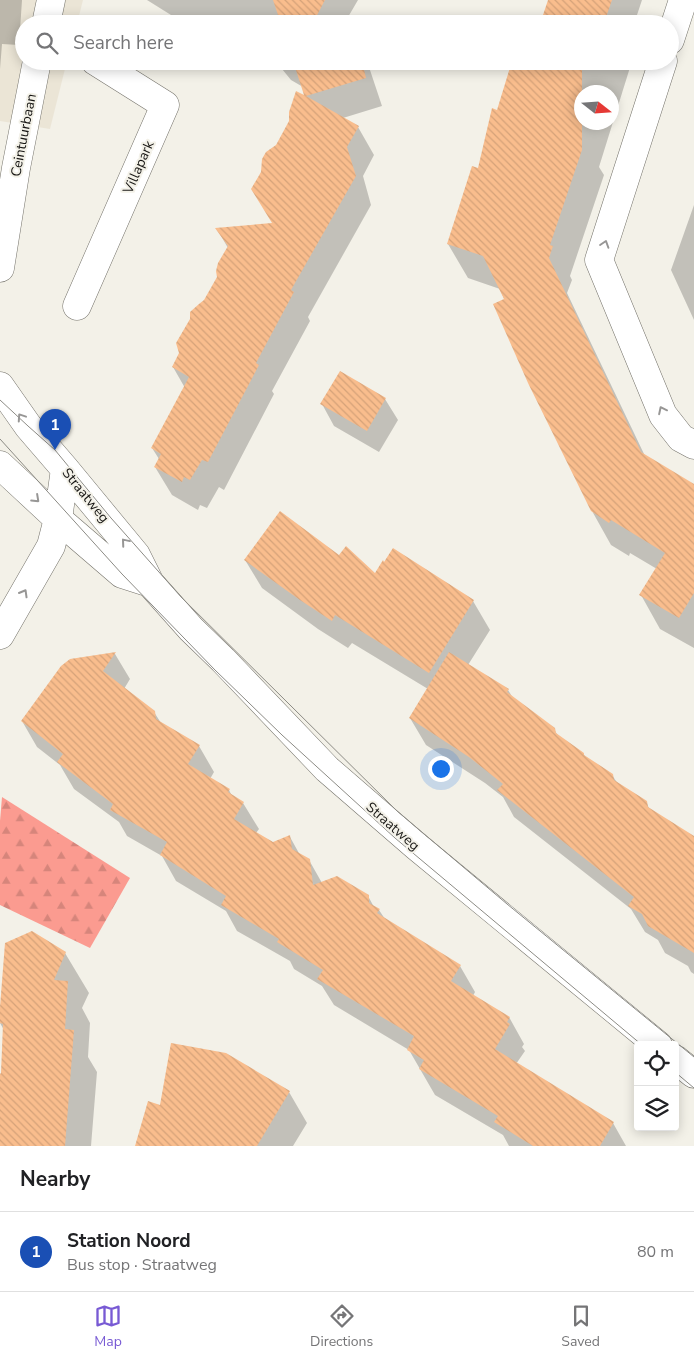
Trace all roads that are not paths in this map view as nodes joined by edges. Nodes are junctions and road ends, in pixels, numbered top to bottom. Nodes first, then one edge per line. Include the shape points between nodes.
1 (51, 0) edge
2 (683, 0) edge
3 (48, 15) edge
4 (678, 15) edge
5 (36, 70) edge
6 (110, 70) edge
7 (660, 70) edge
8 (0, 268) edge
9 (77, 306) dead end
10 (0, 386) edge
11 (694, 446) edge
12 (0, 465) edge
13 (65, 469) junction
14 (58, 519) junction
15 (150, 583) junction
16 (0, 635) edge
17 (653, 1041) edge
18 (679, 1062) edge
19 (694, 1074) edge

1 - 3 street
2 - 4 street
5 - 8 street, Ceintuurbaan
6 - 9 street, Villapark via 165,104
11 -> 7 street via 681,438 663,415 599,260
13 -> 10 street, Straatweg via 28,426
12 -> 14 street
13 - 14 street
15 -> 13 street, Straatweg via 136,555
14 - 15 street via 122,574
16 -> 14 street via 51,546
15 - 17 street, Straatweg via 327,769
18 - 19 street

